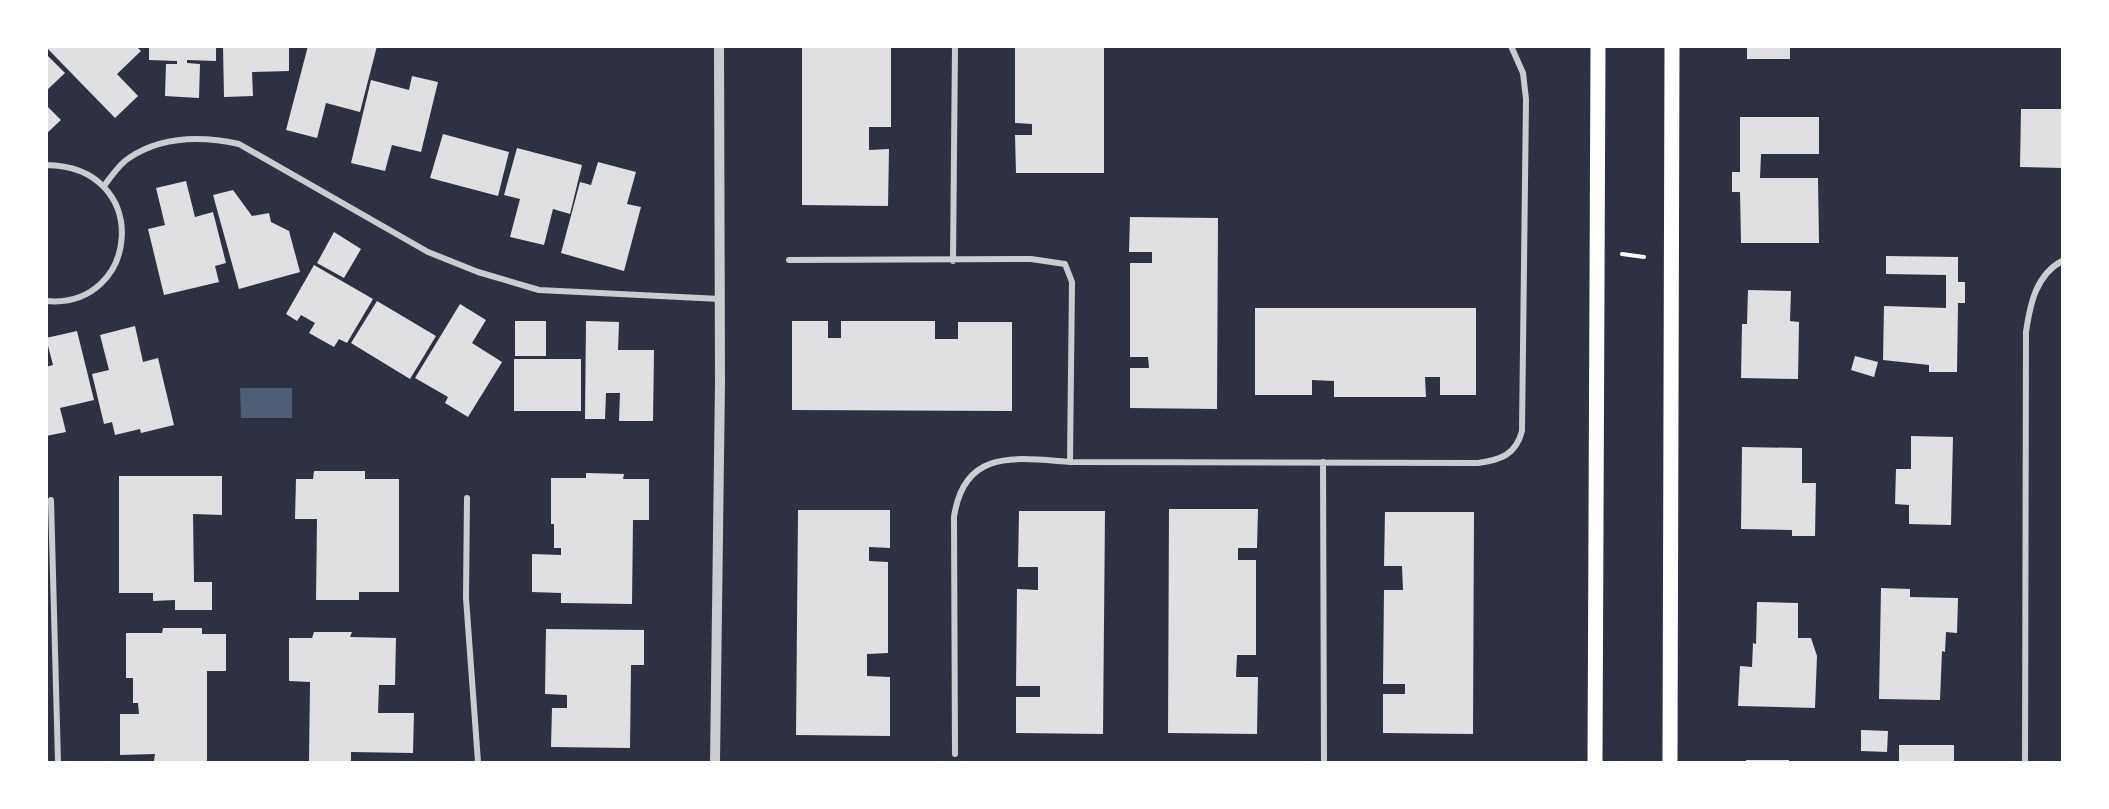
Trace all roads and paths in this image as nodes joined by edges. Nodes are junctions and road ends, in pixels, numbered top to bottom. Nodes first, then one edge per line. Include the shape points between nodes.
1 (719, 46) edge
2 (955, 46) edge
3 (1511, 46) edge
4 (1598, 46) edge
5 (1672, 46) edge
6 (46, 165) edge
7 (104, 186) junction
8 (1622, 254) dead end
9 (1644, 257) dead end
10 (789, 260) dead end
11 (953, 261) junction
12 (2062, 261) edge
13 (720, 299) junction
14 (46, 301) edge
15 (1070, 462) junction
16 (1323, 462) junction
17 (467, 498) dead end
18 (51, 500) dead end
19 (955, 753) dead end
20 (1324, 760) dead end
21 (58, 762) edge
22 (478, 762) edge
23 (715, 762) edge
24 (1595, 762) edge
25 (1670, 762) edge
26 (2025, 762) edge

1 - 13 street
2 - 11 street
3 - 16 street via 1523,73 1526,99 1519,443 1510,454 1478,463
4 - 24 main road
5 - 25 main road
6 - 7 street via 68,166 87,173
7 - 13 street via 127,159 146,148 185,140 221,140 239,144 428,252 478,272 539,290
7 - 14 street via 116,204 122,225 121,247 114,268 100,285 81,297
8 - 9 path
10 - 11 street
11 - 15 street via 1031,259 1060,261 1068,268 1073,291
12 - 26 street via 2038,284 2026,332
13 - 23 street
15 - 16 street
15 - 19 street via 1004,458 973,474 960,491 954,517
16 - 20 street
17 - 22 street via 466,598
18 - 21 street

